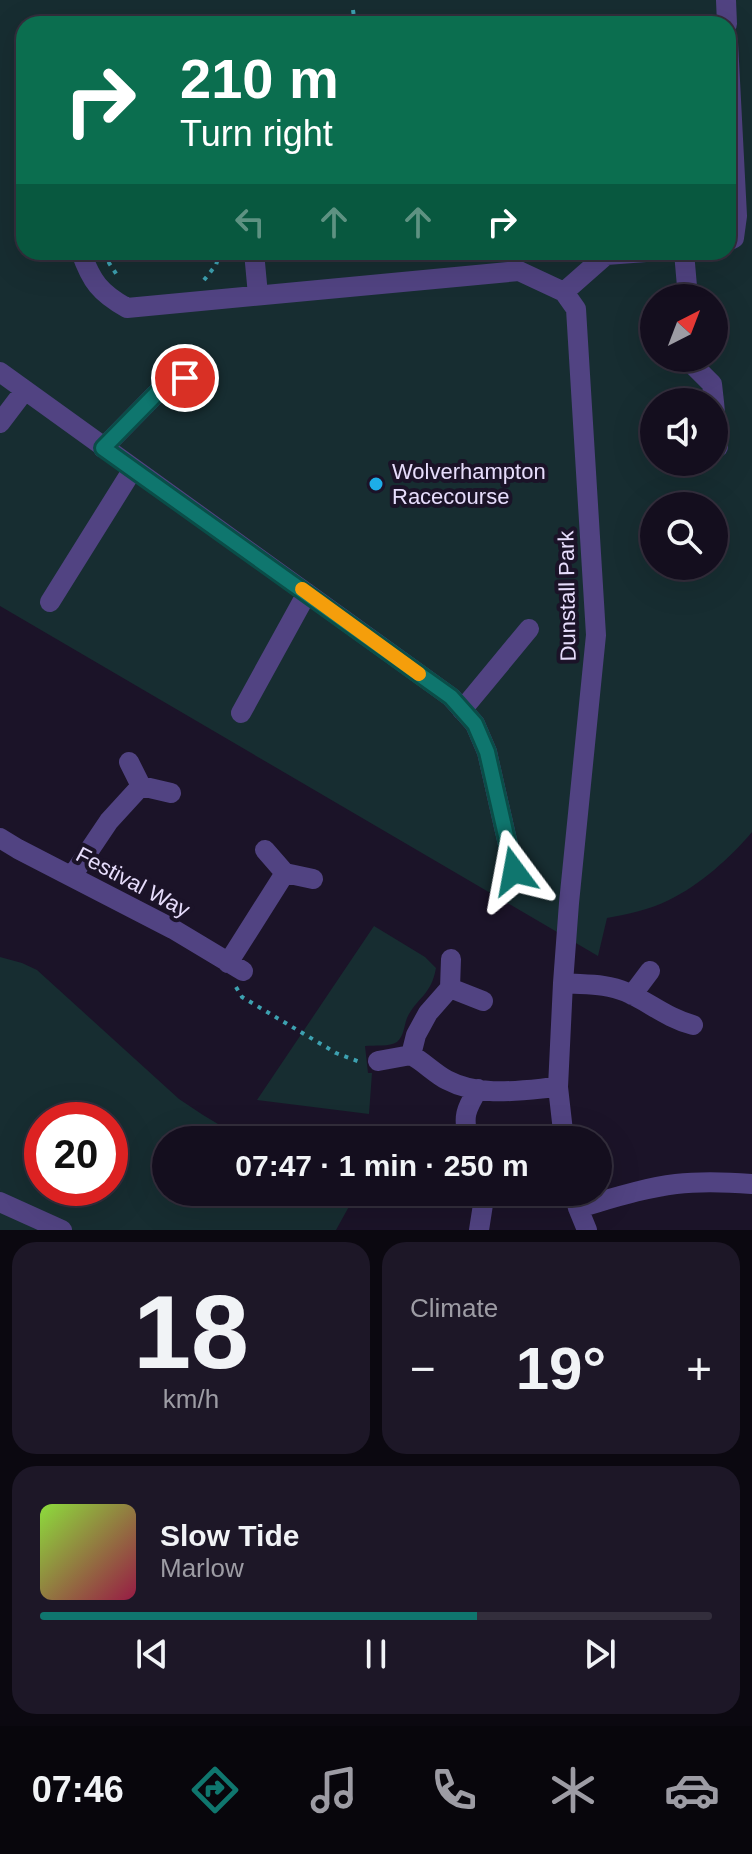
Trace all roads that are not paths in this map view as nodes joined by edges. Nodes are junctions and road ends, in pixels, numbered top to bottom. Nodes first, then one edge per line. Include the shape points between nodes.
1 (736, 197) edge
2 (736, 223) edge
3 (84, 260) edge
4 (255, 260) edge
5 (599, 260) edge
6 (685, 260) edge
7 (687, 284) edge
8 (564, 292) junction
9 (258, 295) junction
10 (0, 372) edge
11 (700, 372) edge
12 (185, 378) dead end
13 (712, 388) edge
14 (25, 390) junction
15 (0, 423) edge
16 (103, 448) junction
17 (133, 469) junction
18 (307, 593) junction
19 (50, 602) dead end
20 (529, 629) dead end
21 (462, 710) junction
22 (241, 713) dead end
23 (129, 762) dead end
24 (141, 786) junction
25 (171, 793) dead end
26 (0, 838) edge
27 (265, 850) dead end
28 (514, 871) dead end
29 (285, 873) junction
30 (72, 876) junction
31 (313, 879) dead end
32 (451, 959) dead end
33 (650, 971) dead end
34 (563, 983) junction
35 (450, 988) junction
36 (632, 995) junction
37 (483, 1001) dead end
38 (693, 1025) dead end
39 (411, 1055) junction
40 (378, 1061) road end
41 (558, 1087) junction
42 (478, 1089) junction
43 (465, 1126) edge
44 (562, 1126) edge
45 (752, 1184) edge
46 (612, 1195) edge
47 (0, 1202) edge
48 (483, 1206) edge
49 (578, 1206) edge
50 (62, 1230) edge
51 (479, 1230) edge
52 (587, 1230) edge

1 - 2 street
3 - 9 street via 106,296 127,308
4 - 9 street
5 - 8 street
6 - 7 street
8 - 9 street via 519,271
8 - 34 street, Dunstall Park via 576,309 596,635
10 - 14 street
11 - 13 street
12 - 16 street via 158,392
14 - 15 street
14 - 16 street
16 - 17 street
17 - 18 street
17 - 19 street
18 - 21 street
18 - 22 street
20 - 21 street
21 - 28 street via 475,724 487,752
23 - 24 street
24 - 25 street
24 - 30 street via 109,821
26 - 30 street, Festival Way
27 - 29 street
29 - 30 street, Festival Way via 235,967
29 - 31 street
32 - 35 street
33 - 36 street
34 - 36 street via 610,986
34 - 41 street, Dunstall Park
35 - 37 street
35 - 39 street via 428,1013
36 - 38 street
39 - 40 street
39 - 42 street via 450,1082
41 - 42 street
41 - 44 street, Dunstall Park
42 - 43 street
45 - 46 street via 674,1184
47 - 50 street
48 - 51 street
49 - 52 street

